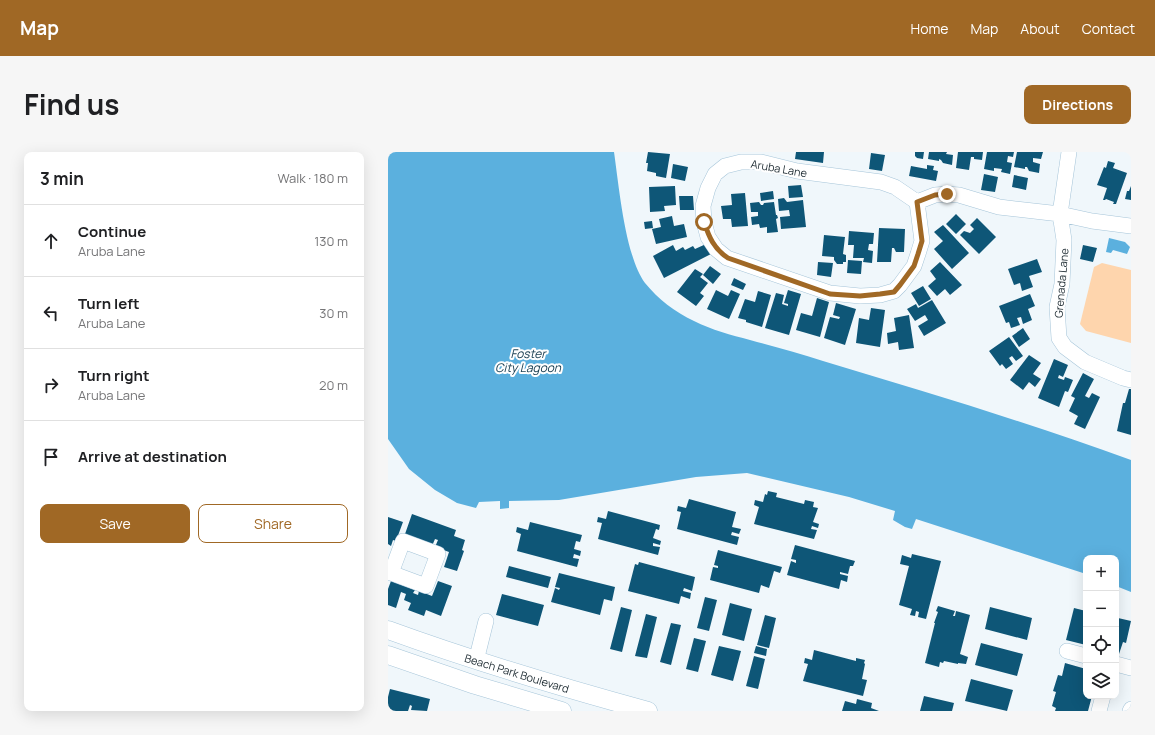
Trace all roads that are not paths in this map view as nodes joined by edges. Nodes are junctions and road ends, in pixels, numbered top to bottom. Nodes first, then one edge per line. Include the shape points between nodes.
1 (1068, 152) edge
2 (917, 202) junction
3 (1060, 214) junction
4 (1131, 226) edge
5 (1131, 380) edge
6 (486, 621) dead end
7 (388, 630) edge
8 (1067, 651) dead end
9 (388, 655) edge
10 (1083, 655) edge
11 (476, 661) junction
12 (1119, 665) edge
13 (1131, 668) edge
14 (1102, 699) edge
15 (562, 711) edge
16 (648, 711) edge
17 (1099, 711) edge

1 - 3 street
2 - 2 street, Aruba Lane via 895,186 881,182 805,172 761,162 741,162 725,166 715,174 703,206 708,237 716,249 728,258 824,292 860,296 894,292 914,266 922,241
2 - 3 street via 935,195 947,194 999,207
3 - 4 street
3 - 5 street, Grenada Lane via 1064,240 1062,284 1057,307 1058,338 1065,347 1085,362
6 - 11 street
7 - 11 main road, Beach Park Boulevard
8 - 10 street
9 - 15 main road via 475,686
11 - 16 main road, Beach Park Boulevard
12 - 13 street
14 - 17 street

